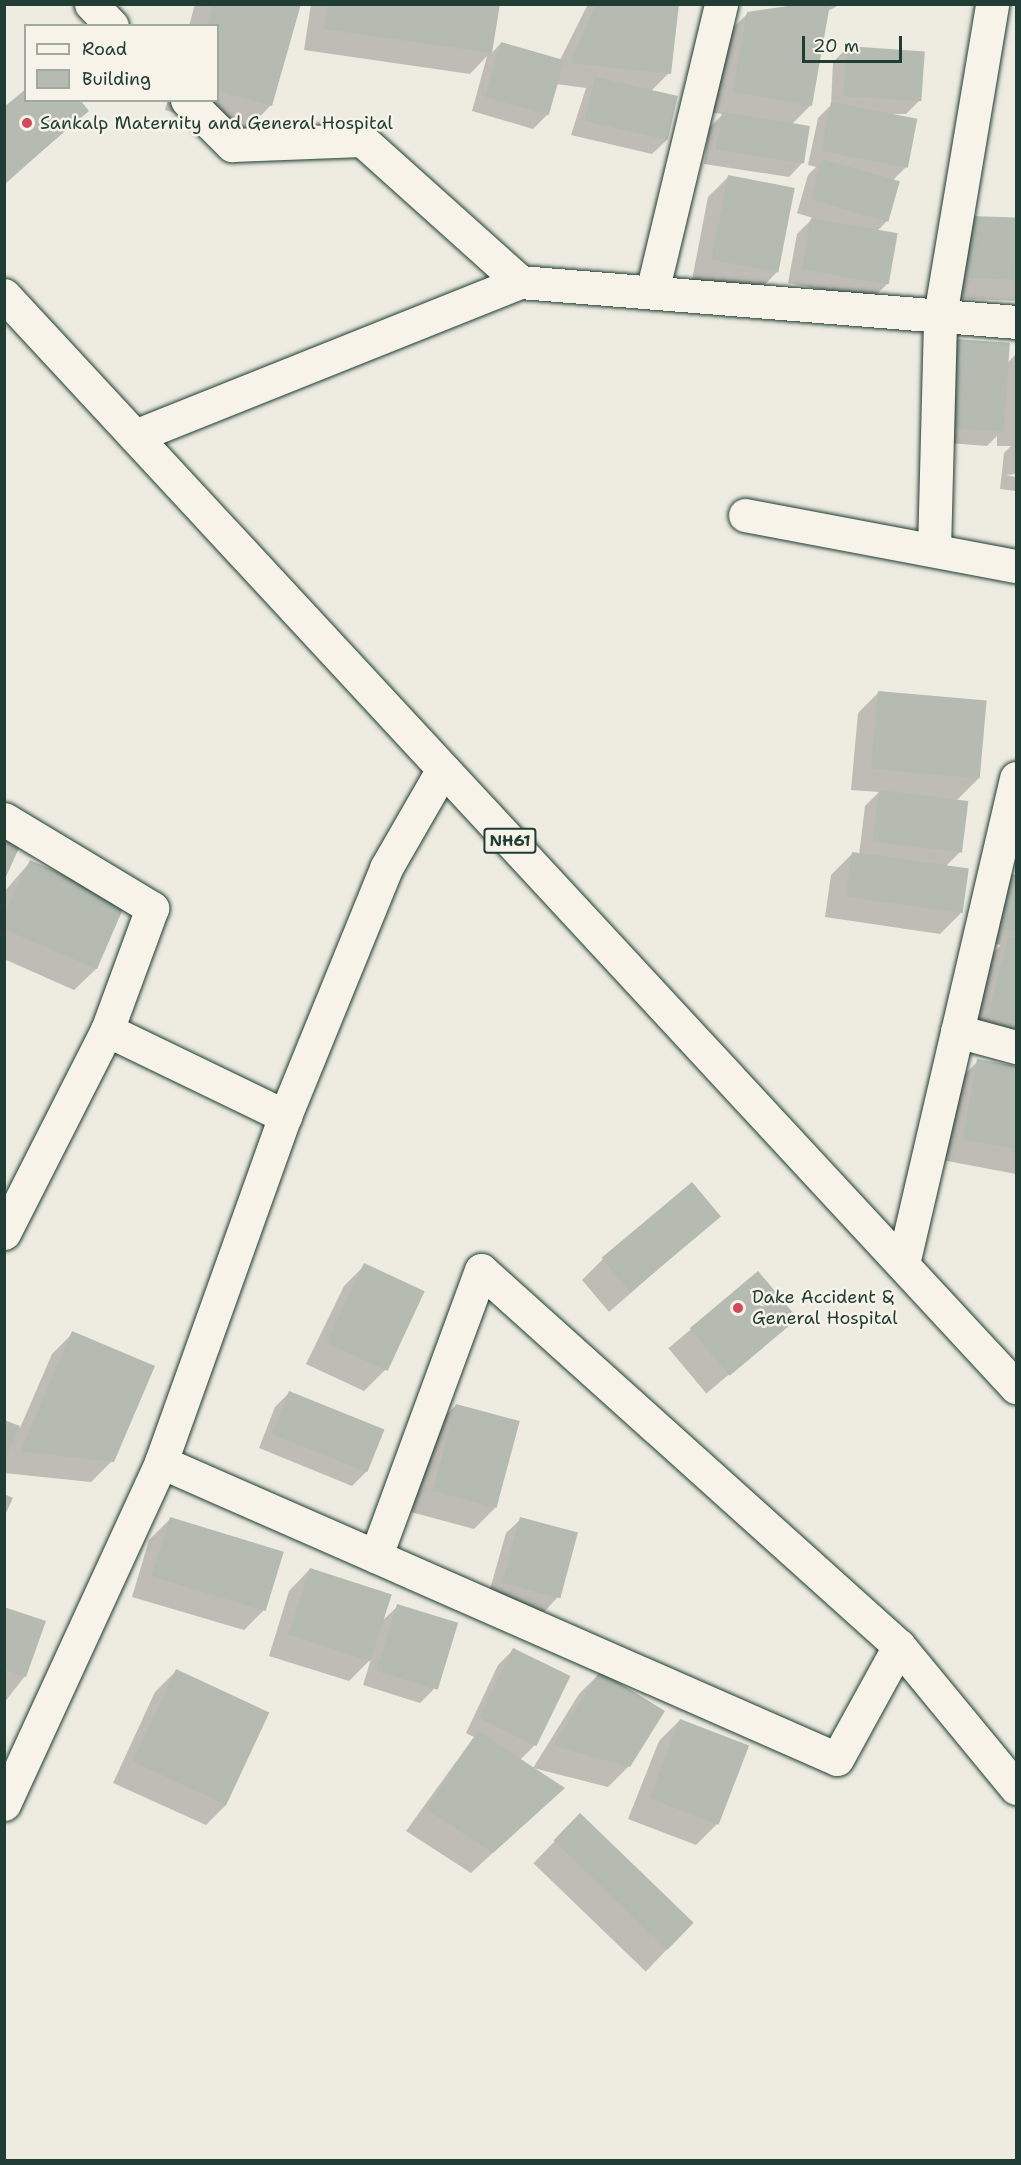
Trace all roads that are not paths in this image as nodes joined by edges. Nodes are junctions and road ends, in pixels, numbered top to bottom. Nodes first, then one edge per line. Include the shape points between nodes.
1 (91, 4) edge
2 (721, 4) edge
3 (992, 4) edge
4 (110, 24) edge
5 (189, 102) edge
6 (520, 282) junction
7 (652, 292) junction
8 (4, 295) edge
9 (940, 316) junction
10 (1017, 322) edge
11 (135, 436) junction
12 (745, 515) dead end
13 (934, 550) junction
14 (1017, 566) edge
15 (443, 769) junction
16 (1017, 778) edge
17 (4, 819) edge
18 (107, 1030) junction
19 (957, 1031) junction
20 (1017, 1047) edge
21 (285, 1116) junction
22 (4, 1233) edge
23 (903, 1264) junction
24 (1017, 1387) edge
25 (161, 1462) junction
26 (375, 1556) junction
27 (899, 1646) junction
28 (1017, 1788) edge
29 (4, 1804) edge

1 - 4 street
2 - 7 street
3 - 9 street
5 - 6 street via 232,145 362,140
6 - 7 street
6 - 11 street
7 - 9 street
8 - 11 street, NH61
9 - 10 street
9 - 13 street
11 - 15 street, NH61
12 - 13 street
13 - 14 street
15 - 21 street via 386,868
15 - 23 street, NH61
16 - 19 street
17 - 18 street via 152,908
18 - 21 street
18 - 22 street
19 - 20 street
19 - 23 street
21 - 25 street
23 - 24 street, NH61
25 - 26 street
25 - 29 street
26 - 27 street via 837,1759
26 - 27 street via 481,1270
27 - 28 street

